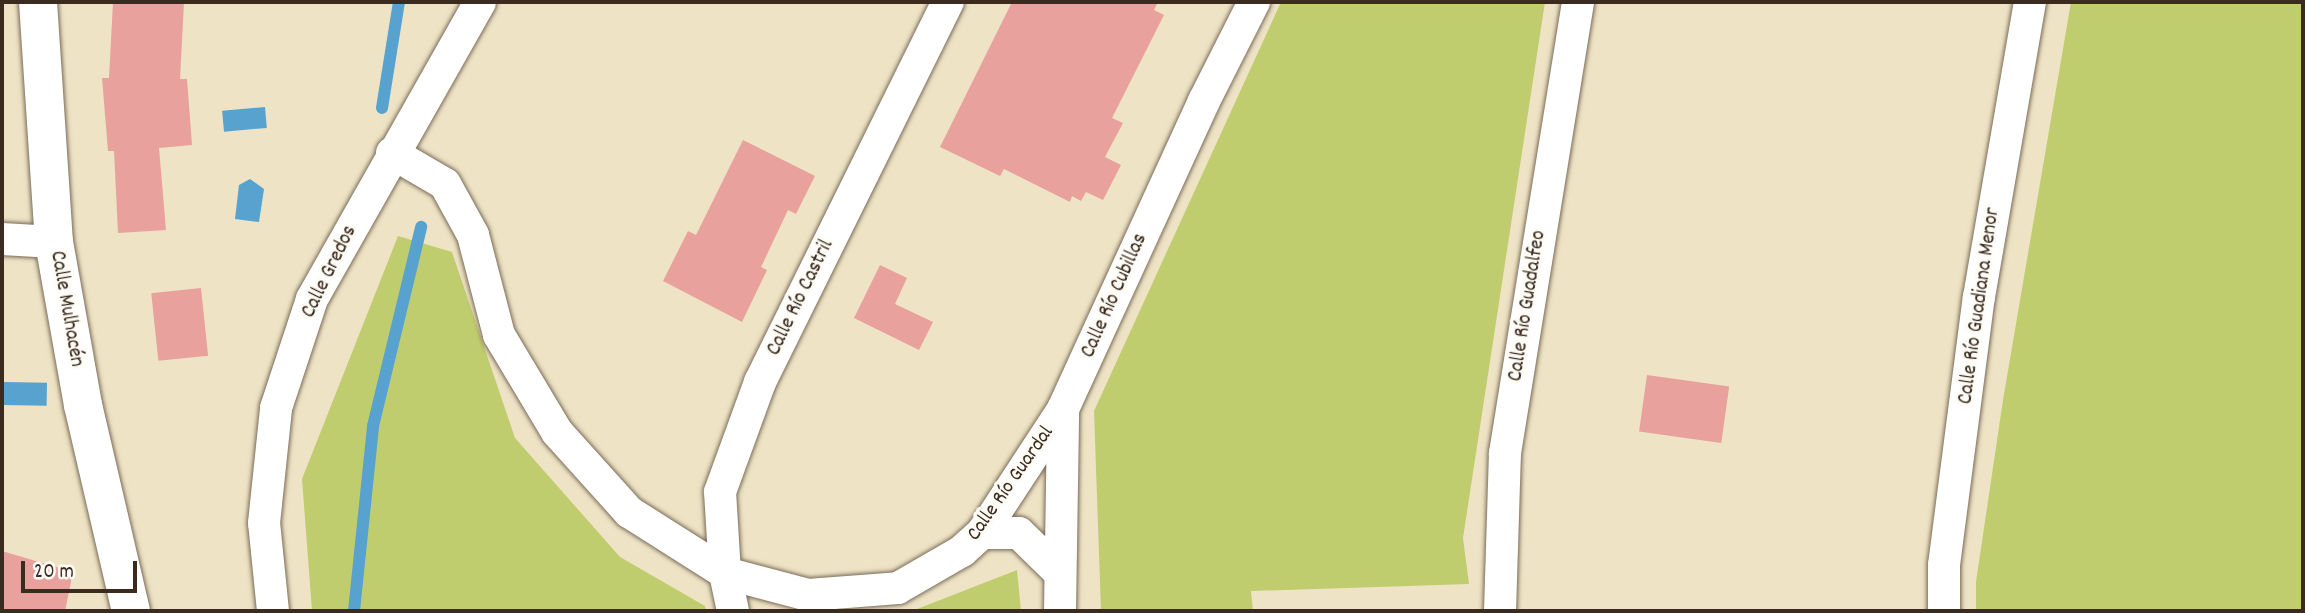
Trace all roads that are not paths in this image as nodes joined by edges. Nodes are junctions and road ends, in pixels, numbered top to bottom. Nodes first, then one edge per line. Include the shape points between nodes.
1 (38, 2) edge
2 (480, 2) edge
3 (948, 2) edge
4 (1254, 2) edge
5 (1578, 2) edge
6 (2030, 2) edge
7 (392, 153) junction
8 (2, 239) edge
9 (54, 242) junction
10 (1063, 409) junction
11 (982, 533) junction
12 (1058, 571) junction
13 (725, 573) junction
14 (131, 611) edge
15 (273, 611) edge
16 (733, 611) edge
17 (1060, 611) edge
18 (1500, 611) edge
19 (1944, 611) edge

1 - 9 street, Calle Mulhacén
2 - 7 street, Calle Gredos
3 - 13 street, Calle Río Castril via 760,382 720,492
4 - 10 street, Calle Río Cubillas
5 - 18 street, Calle Río Guadalfeo via 1504,453
6 - 19 street, Calle Río Guadiana Menor via 1979,297 1944,565
7 - 13 street, Calle Río Guardal via 445,184 473,235 499,335 557,432 629,512
7 - 15 street, Calle Gredos via 312,299 276,408 264,523
8 - 9 street
9 - 14 street, Calle Mulhacén via 83,405
10 - 11 street, Calle Río Guardal
10 - 12 street, Calle Río Cubillas
11 - 12 street via 1019,533
11 - 13 street, Calle Río Guardal via 962,551 898,588 808,595
12 - 17 street, Calle Río Cubillas
13 - 16 street, Calle Río Castril

